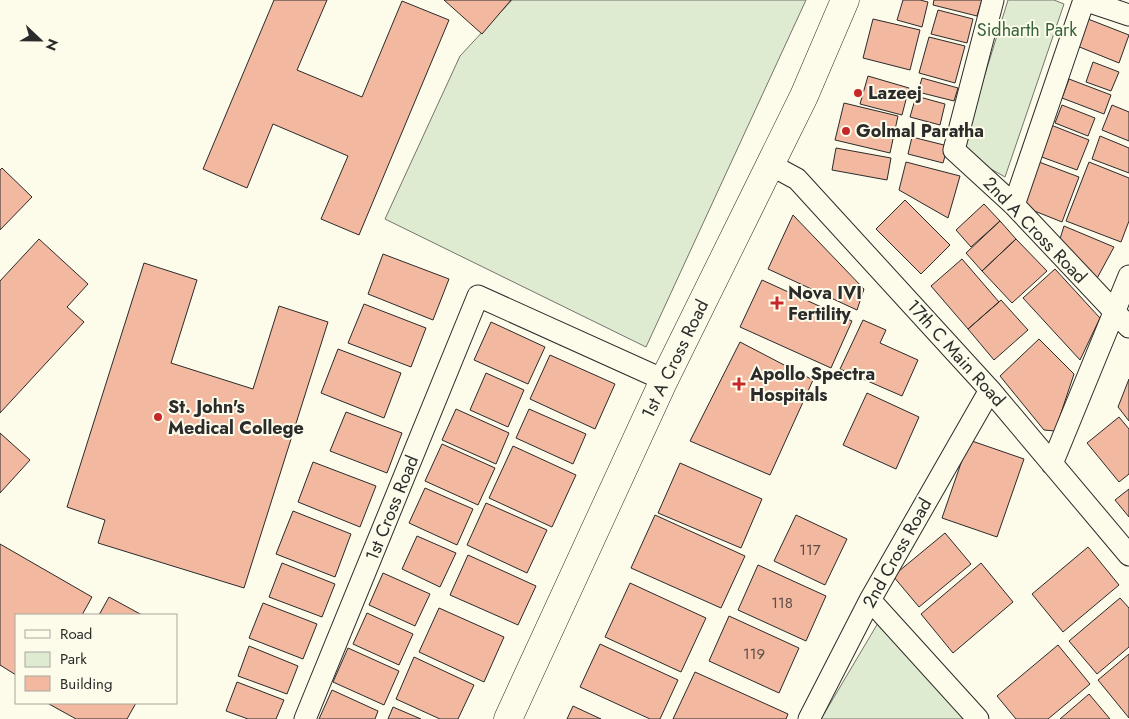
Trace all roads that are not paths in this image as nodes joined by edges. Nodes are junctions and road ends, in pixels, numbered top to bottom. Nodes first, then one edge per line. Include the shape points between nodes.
1 (845, 0) edge
2 (993, 0) edge
3 (1084, 0) edge
4 (1129, 15) edge
5 (771, 165) junction
6 (1014, 205) junction
7 (1129, 276) edge
8 (1122, 319) edge
9 (664, 380) junction
10 (990, 390) junction
11 (1052, 464) junction
12 (1129, 555) edge
13 (870, 600) junction
14 (305, 719) edge
15 (508, 719) edge
16 (808, 719) edge
17 (978, 719) edge

1 - 5 street, 1st A Cross Road
2 - 6 street, 2nd A Cross Road via 954,150
3 - 4 street
3 - 6 street
5 - 9 street, 1st A Cross Road
5 - 10 street, 17th C Main Road via 797,179
6 - 8 street, 2nd A Cross Road
7 - 8 street
8 - 11 street
9 - 14 street, 1st Cross Road via 478,296
9 - 15 street, 1st A Cross Road
10 - 11 street, 17th C Main Road
10 - 13 street, 2nd Cross Road
11 - 12 street, 17th C Main Road
13 - 16 street, 2nd Cross Road
13 - 17 street

